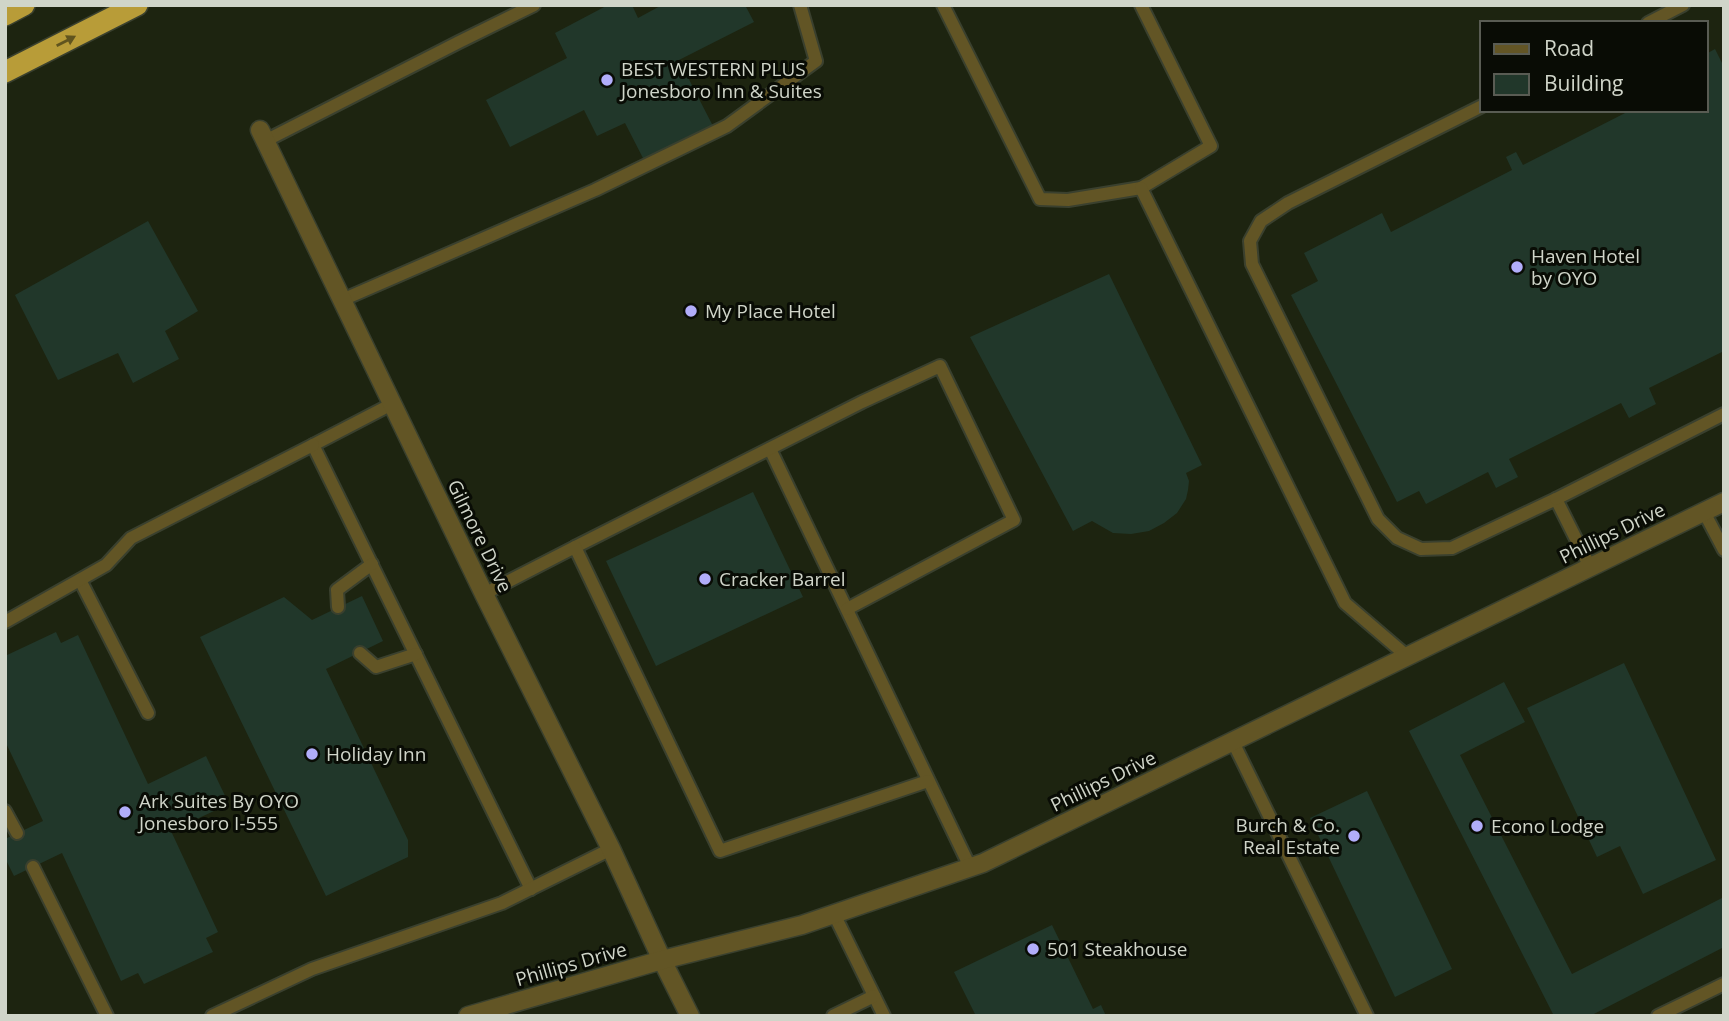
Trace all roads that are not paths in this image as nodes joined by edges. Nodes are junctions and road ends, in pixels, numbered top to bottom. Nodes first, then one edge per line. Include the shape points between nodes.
1 (24, 5) edge
2 (137, 5) edge
3 (534, 5) edge
4 (800, 5) edge
5 (943, 5) edge
6 (1141, 5) edge
7 (1684, 5) edge
8 (5, 15) edge
9 (1652, 21) edge
10 (5, 72) edge
11 (1480, 107) edge
12 (263, 136) joint
13 (1141, 188) junction
14 (342, 300) junction
15 (393, 404) junction
16 (1724, 414) edge
17 (313, 445) junction
18 (770, 449) junction
19 (1556, 499) junction
20 (1724, 502) edge
21 (1704, 512) junction
22 (575, 547) junction
23 (1724, 550) edge
24 (372, 564) junction
25 (1590, 567) junction
26 (80, 580) junction
27 (484, 594) junction
28 (338, 607) dead end
29 (847, 609) junction
30 (5, 622) edge
31 (360, 653) dead end
32 (416, 654) junction
33 (1408, 657) junction
34 (148, 713) dead end
35 (1233, 742) junction
36 (928, 781) junction
37 (5, 811) edge
38 (17, 834) dead end
39 (611, 849) junction
40 (33, 867) dead end
41 (970, 867) junction
42 (531, 888) junction
43 (834, 914) junction
44 (662, 960) junction
45 (1724, 984) edge
46 (874, 996) junction
47 (107, 1016) edge
48 (212, 1016) edge
49 (468, 1016) edge
50 (690, 1016) edge
51 (833, 1016) edge
52 (884, 1016) edge
53 (1367, 1016) edge
54 (1658, 1016) edge

1 - 8 highway
10 -> 2 highway
3 - 12 lane
4 - 14 lane via 816,61 727,126 595,190
5 - 13 lane via 1040,199 1068,200
6 - 13 lane via 1211,146
7 - 9 lane
11 - 19 lane via 1261,221 1250,241 1252,264 1378,519 1397,538 1421,549 1452,548
12 - 14 street, Gilmore Drive
13 - 33 lane via 1345,603
14 - 15 street, Gilmore Drive
15 - 17 lane
15 - 27 street, Gilmore Drive
16 - 19 lane
17 - 24 lane
17 - 26 lane via 131,538 106,565
18 - 22 lane
18 - 29 lane
18 - 29 lane via 940,366 957,401 1014,520
19 - 25 lane
20 - 21 street, Phillips Drive
21 - 23 lane
21 - 25 street, Phillips Drive
22 - 27 lane
22 - 36 lane via 720,851
24 - 28 lane via 337,590
24 - 32 lane
25 - 33 street, Phillips Drive
26 - 30 lane
26 - 34 lane
27 - 39 street, Gilmore Drive
29 - 36 lane
31 - 32 lane via 376,667
32 - 42 lane
33 - 35 street, Phillips Drive
35 - 41 street, Phillips Drive
35 - 53 lane
36 - 41 lane
37 - 38 lane
39 - 42 lane
39 - 44 street, Gilmore Drive
40 - 47 lane
41 - 43 street, Phillips Drive
42 - 48 lane via 502,903 312,969
43 - 44 street, Phillips Drive
43 - 46 lane
44 - 49 street, Phillips Drive
44 - 50 street, Gilmore Drive
45 - 54 lane
46 - 51 lane
46 - 52 lane

